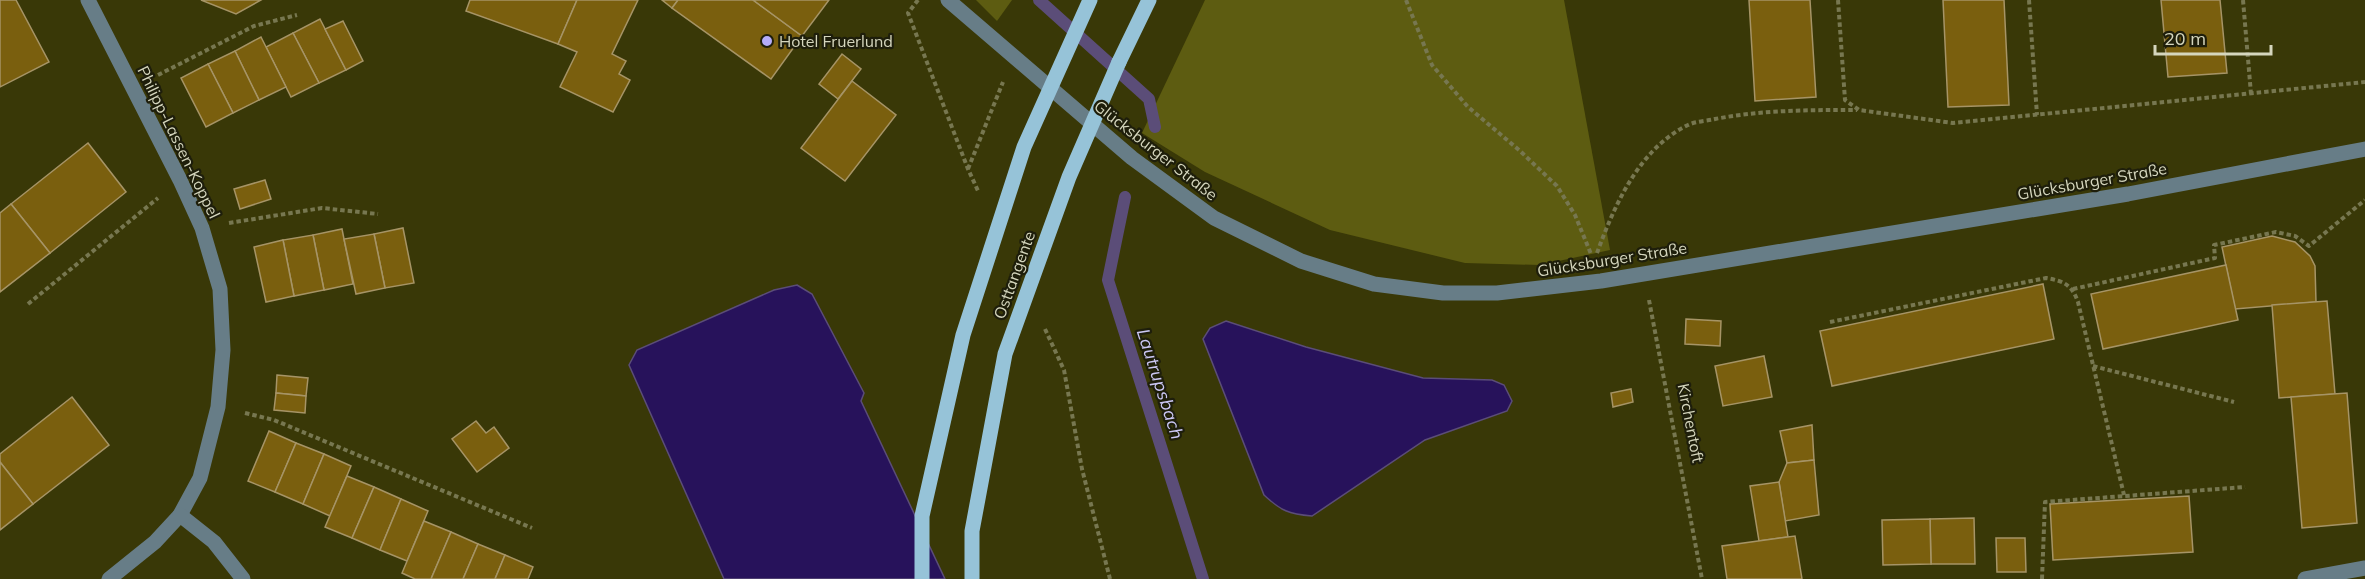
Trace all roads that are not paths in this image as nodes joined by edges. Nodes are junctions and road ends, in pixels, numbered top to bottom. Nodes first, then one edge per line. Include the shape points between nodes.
1 (88, 0) edge
2 (948, 0) edge
3 (1090, 0) edge
4 (1149, 0) edge
5 (2365, 149) edge
6 (180, 515) junction
7 (2365, 568) edge
8 (110, 579) edge
9 (243, 579) edge
10 (922, 579) edge
11 (972, 579) edge
12 (2305, 579) edge

1 - 6 street, Philipp-Lassen-Koppel via 202,228 219,289 223,350 218,407 200,478
2 - 5 street, Glücksburger Straße via 1132,158 1214,218 1301,261 1374,284 1443,293 1497,293 1601,281 2128,194
3 - 10 main road, Osttangente, bridge via 1024,147 963,335 922,516
4 - 11 main road, Osttangente, bridge via 1069,177 1005,354 972,531
6 - 8 street, Philipp-Lassen-Koppel via 155,542
6 - 9 street via 214,542
7 - 12 street

